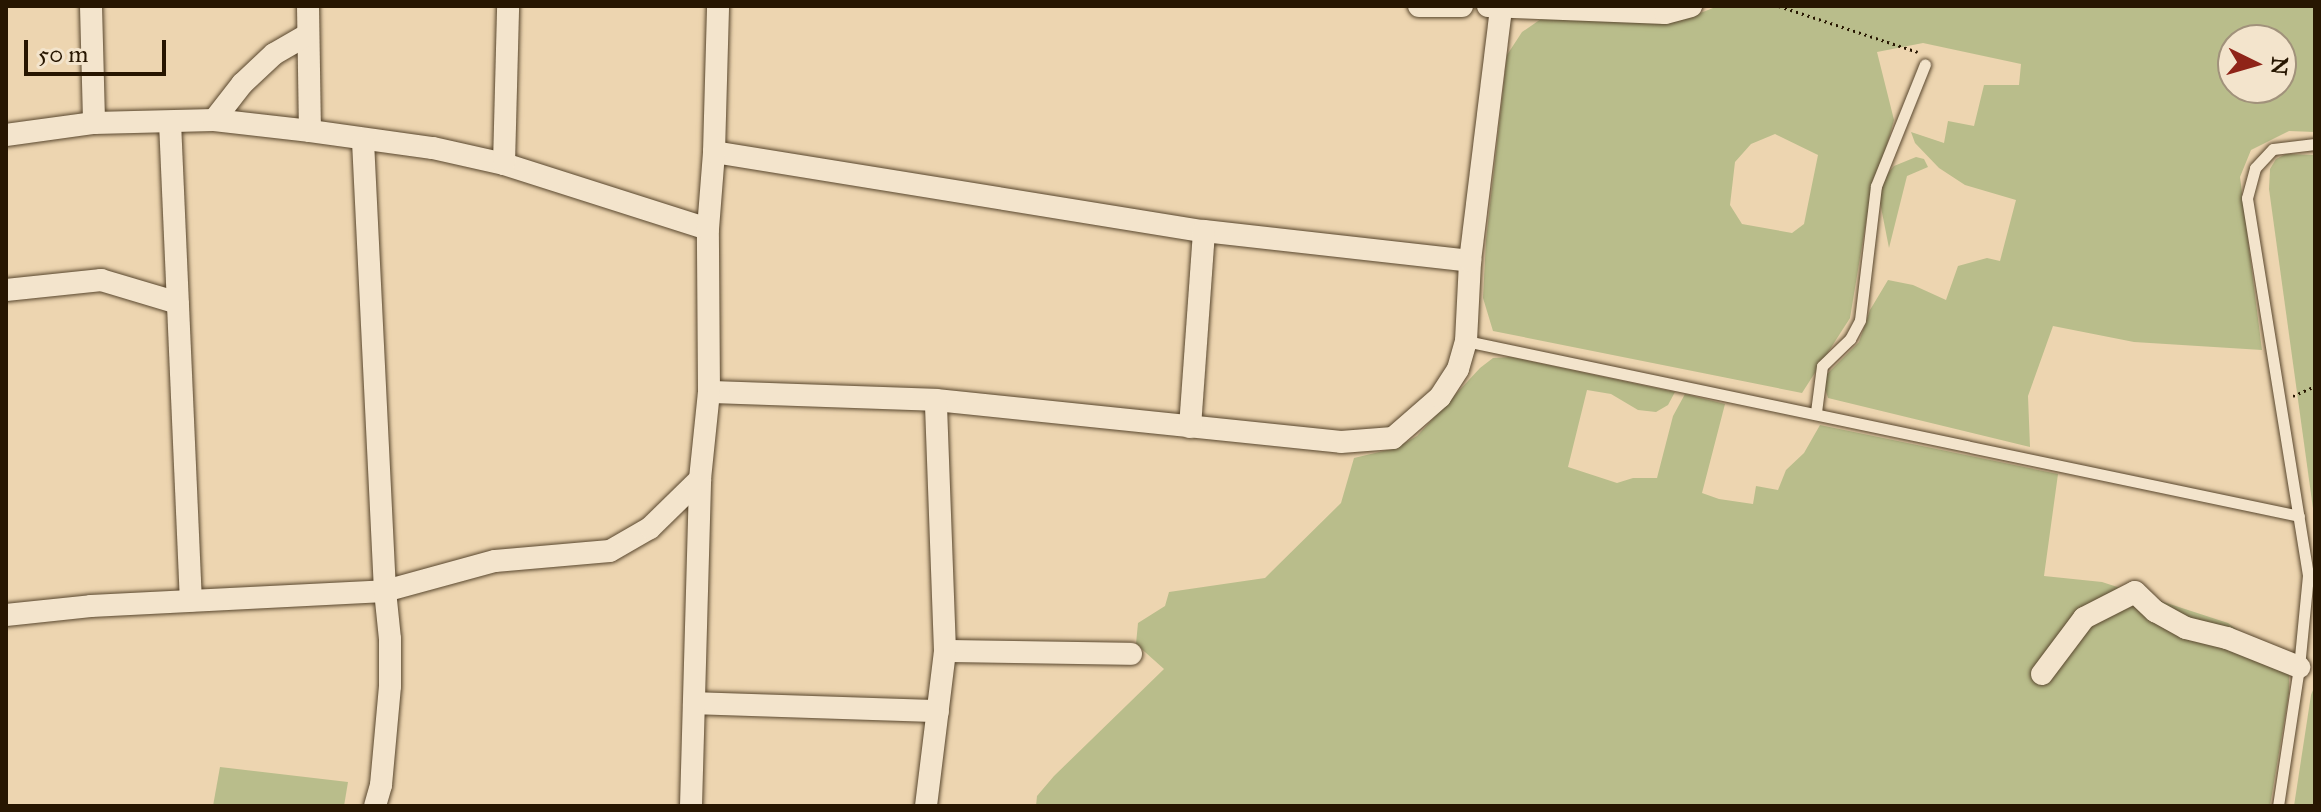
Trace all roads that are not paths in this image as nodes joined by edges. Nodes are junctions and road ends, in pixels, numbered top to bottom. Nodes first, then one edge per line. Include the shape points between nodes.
1 (91, 6) edge
2 (308, 6) edge
3 (508, 6) edge
4 (718, 6) edge
5 (1419, 6) edge
6 (1462, 6) edge
7 (1691, 6) edge
8 (1494, 8) edge
9 (308, 34) junction
10 (1925, 64) road end
11 (214, 120) junction
12 (170, 122) junction
13 (94, 123) junction
14 (310, 131) junction
15 (6, 135) edge
16 (363, 141) junction
17 (2315, 144) edge
18 (714, 152) junction
19 (504, 164) junction
20 (708, 229) junction
21 (1204, 231) junction
22 (1470, 261) junction
23 (6, 290) edge
24 (178, 303) junction
25 (1466, 341) junction
26 (709, 392) junction
27 (936, 400) junction
28 (1816, 412) junction
29 (1190, 427) junction
30 (700, 479) junction
31 (2299, 516) junction
32 (2311, 576) edge
33 (385, 591) junction
34 (191, 601) junction
35 (6, 615) edge
36 (945, 651) junction
37 (1131, 654) dead end
38 (2299, 667) junction
39 (2042, 674) dead end
40 (694, 703) junction
41 (938, 711) junction
42 (375, 806) edge
43 (691, 806) edge
44 (926, 806) edge
45 (2278, 806) edge

1 - 13 street
2 - 9 street
3 - 19 street
4 - 18 street
5 - 6 street
7 - 8 street via 1665,13
8 - 22 street
9 - 11 street via 274,54
9 - 14 street
10 - 28 lane via 1876,186 1860,320 1850,339 1822,366
11 - 12 street
11 - 14 street
12 - 13 street
12 - 24 street
13 - 15 street
14 - 16 street
16 - 19 street via 433,148
16 - 33 street
17 - 31 lane via 2273,149 2255,168 2247,198
18 - 20 street
18 - 21 street
19 - 20 street
20 - 26 street
21 - 22 street
21 - 29 street
22 - 25 street
23 - 24 street via 101,280
24 - 34 street
25 - 28 lane
25 - 29 street via 1458,369 1440,397 1393,438 1341,442
26 - 27 street
26 - 30 street
27 - 29 street
27 - 36 street
28 - 31 lane
30 - 33 street via 650,528 610,551 495,561
30 - 40 street
31 - 32 lane
32 - 38 lane
33 - 34 street
33 - 42 street via 390,686
34 - 35 street
36 - 37 street
36 - 41 street
38 - 39 street via 2186,628 2135,592 2084,618
38 - 45 lane
40 - 41 street
40 - 43 street
41 - 44 street

